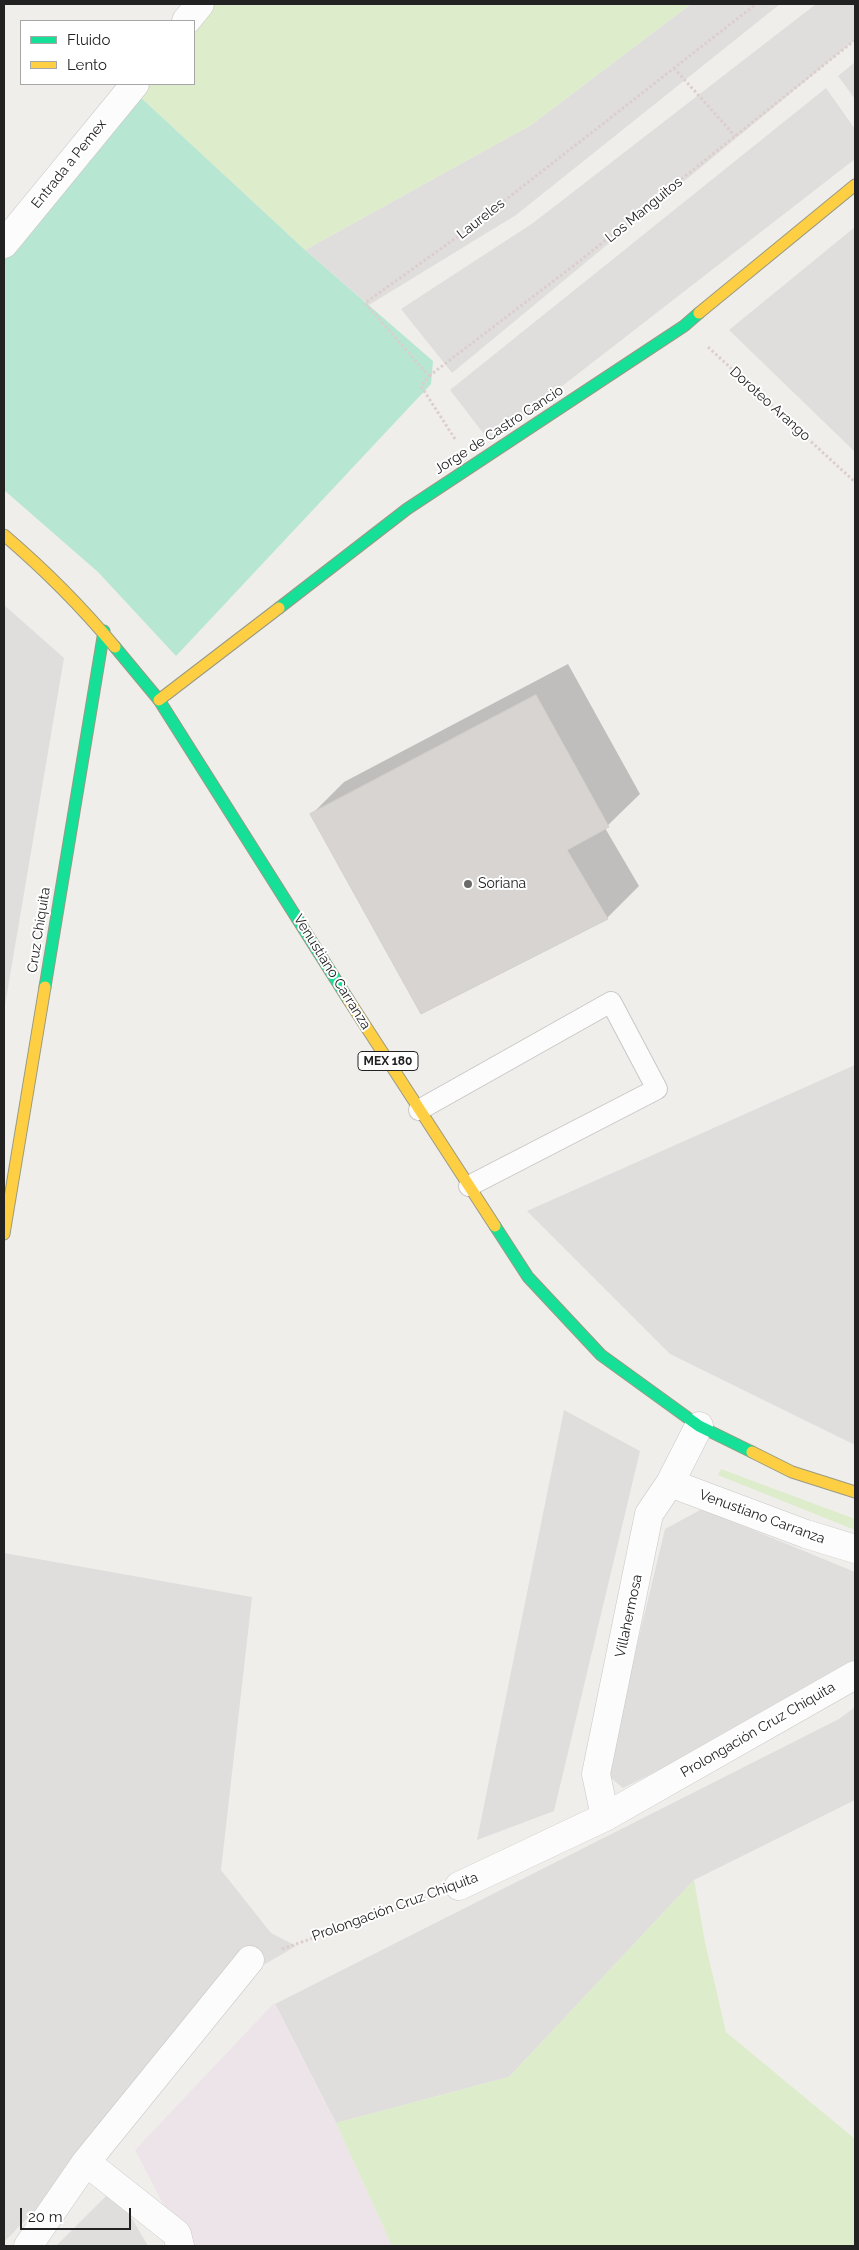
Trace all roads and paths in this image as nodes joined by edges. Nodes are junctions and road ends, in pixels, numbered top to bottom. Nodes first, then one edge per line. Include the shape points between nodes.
1 (200, 4) edge
2 (756, 4) edge
3 (187, 20) edge
4 (855, 40) edge
5 (674, 68) junction
6 (134, 85) edge
7 (735, 136) junction
8 (855, 185) edge
9 (4, 244) edge
10 (684, 326) junction
11 (429, 376) junction
12 (472, 465) junction
13 (855, 482) edge
14 (4, 535) edge
15 (104, 631) junction
16 (159, 700) junction
17 (420, 1110) junction
18 (469, 1186) junction
19 (4, 1234) edge
20 (699, 1426) junction
21 (670, 1483) junction
22 (855, 1492) edge
23 (855, 1549) edge
24 (855, 1675) edge
25 (606, 1817) junction
26 (459, 1886) joint
27 (250, 1960) joint
28 (86, 2162) junction
29 (28, 2246) edge
30 (180, 2246) edge

1 - 3 street
2 - 5 path, Laureles
4 - 7 path, Los Manguitos
5 - 7 path
5 - 11 path, Laureles via 467,230 365,303
6 - 9 street, Entrada a Pemex
7 - 11 path, Los Manguitos
8 - 10 street, Jorge de Castro Cancio
10 - 12 street, Jorge de Castro Cancio
10 - 13 path, Doroteo Arango
11 - 12 path via 421,386
12 - 16 street, Jorge de Castro Cancio via 407,509
14 - 15 street, Venustiano Carranza / MEX 180 via 45,570
15 - 16 street, Venustiano Carranza / MEX 180
15 - 19 street, Cruz Chiquita
16 - 17 street, Venustiano Carranza / MEX 180
17 - 18 street, Venustiano Carranza / MEX 180
17 - 18 lane via 611,1002 657,1089
18 - 20 street, Venustiano Carranza / MEX 180 via 528,1276 601,1355
20 - 21 street, Villahermosa
20 - 22 street, Venustiano Carranza / MEX 180 via 792,1472
21 - 23 street, Venustiano Carranza
21 - 25 street, Villahermosa via 650,1514 596,1774
24 - 25 street, Prolongación Cruz Chiquita
25 - 26 street, Prolongación Cruz Chiquita
26 - 27 path, Prolongación Cruz Chiquita
27 - 28 street
28 - 29 street
28 - 30 street via 177,2234

